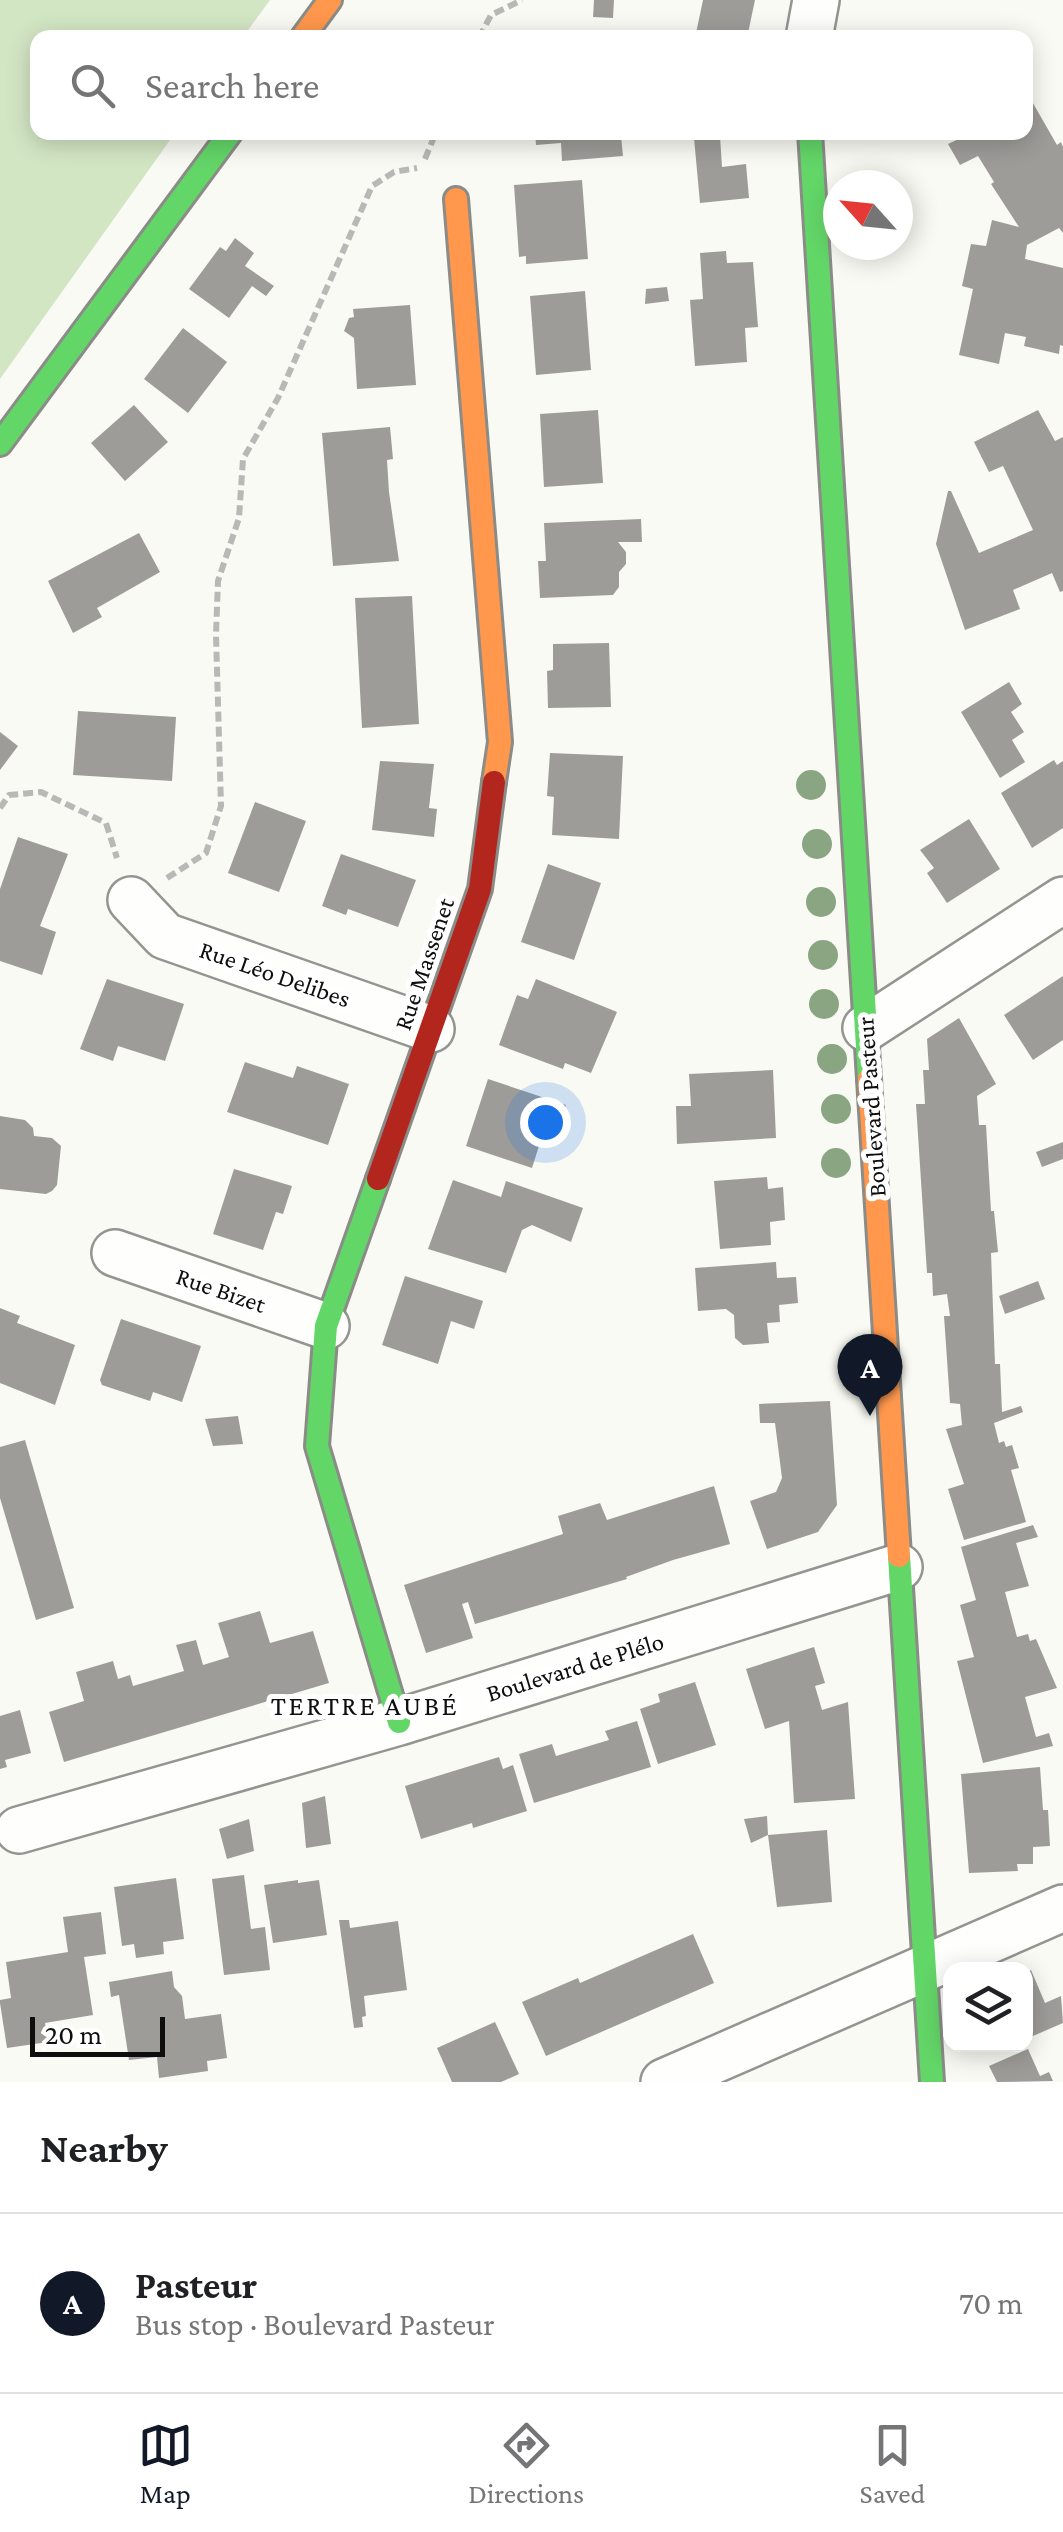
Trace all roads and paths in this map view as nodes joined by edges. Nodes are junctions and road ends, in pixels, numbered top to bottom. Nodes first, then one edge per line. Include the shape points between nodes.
1 (330, 0) edge
2 (522, 0) edge
3 (816, 0) edge
4 (308, 30) edge
5 (483, 30) edge
6 (810, 30) edge
7 (226, 140) edge
8 (810, 140) edge
9 (423, 166) dead end
10 (456, 200) dead end
11 (0, 444) edge
12 (0, 808) edge
13 (206, 853) dead end
14 (130, 900) joint
15 (1063, 900) edge
16 (866, 1028) junction
17 (431, 1029) junction
18 (115, 1253) dead end
19 (326, 1326) junction
20 (900, 1567) junction
21 (399, 1722) junction
22 (19, 1830) dead end
23 (1063, 1908) edge
24 (925, 1968) junction
25 (664, 2082) edge
26 (932, 2082) edge

1 - 4 street
2 - 5 path via 490,15
3 - 6 street
7 - 11 street
8 - 16 street, Boulevard Pasteur
9 - 13 path via 394,172 372,186 244,459 239,518 218,581 221,806
10 - 17 street, Rue Massenet via 500,742 480,889
12 - 14 path via 9,795 41,792 106,823
14 - 17 street, Rue Léo Delibes via 165,936
15 - 16 street
16 - 20 street, Boulevard Pasteur
17 - 19 street, Rue Massenet
18 - 19 street, Rue Bizet
19 - 21 street, Rue Massenet via 317,1446
20 - 21 street, Boulevard de Plélo
20 - 24 street, Boulevard Pasteur
21 - 22 street, Boulevard de Plélo
23 - 24 street
24 - 25 street
24 - 26 street, Boulevard Pasteur

